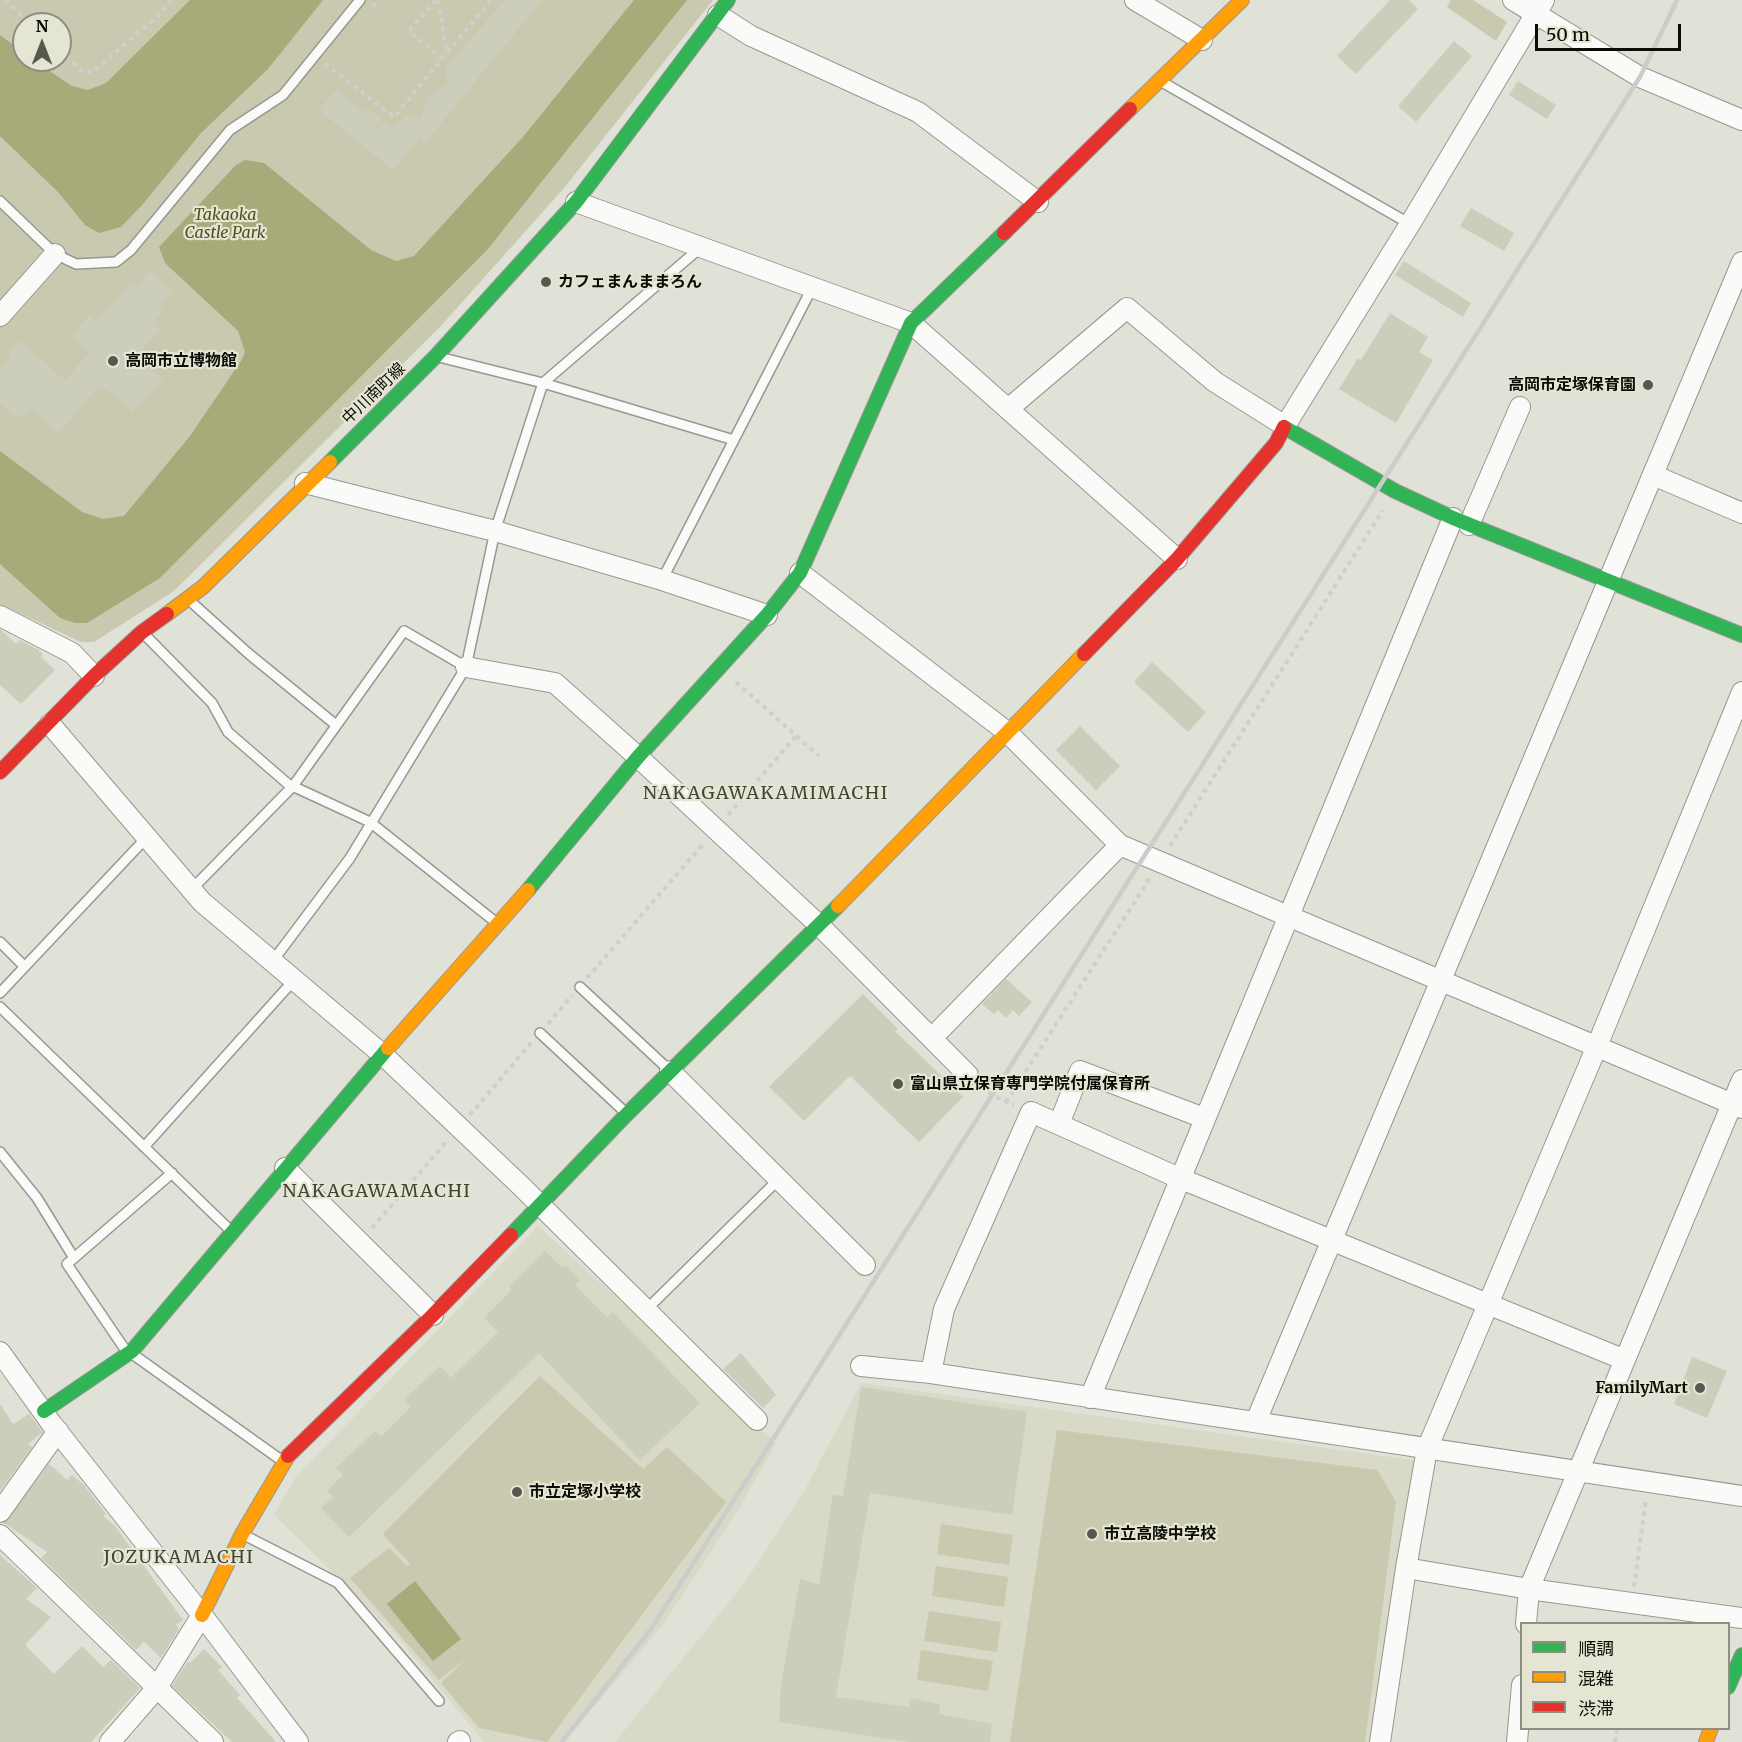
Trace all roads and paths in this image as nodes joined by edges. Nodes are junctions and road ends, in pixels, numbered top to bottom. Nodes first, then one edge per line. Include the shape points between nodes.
1 (5, 0) edge
2 (171, 0) edge
3 (360, 0) edge
4 (437, 0) edge
5 (491, 0) edge
6 (1135, 0) edge
7 (1242, 0) edge
8 (1513, 0) edge
9 (723, 7) edge
10 (1540, 7) edge
11 (18, 12) edge
12 (1202, 40) junction
13 (447, 54) junction
14 (443, 60) junction
15 (72, 62) edge
16 (325, 64) dead end
17 (1160, 81) junction
18 (1742, 120) edge
19 (0, 201) edge
20 (576, 202) junction
21 (1038, 202) junction
22 (1410, 224) junction
23 (700, 248) junction
24 (55, 254) junction
25 (1742, 262) edge
26 (813, 288) junction
27 (0, 316) edge
28 (911, 323) junction
29 (436, 356) junction
30 (543, 383) junction
31 (1520, 407) dead end
32 (1008, 409) junction
33 (1285, 426) junction
34 (734, 440) junction
35 (1653, 475) junction
36 (305, 483) junction
37 (1395, 491) junction
38 (1742, 513) edge
39 (1461, 521) junction
40 (495, 531) junction
41 (1177, 559) junction
42 (800, 573) junction
43 (662, 580) junction
44 (1609, 583) junction
45 (188, 598) junction
46 (767, 615) junction
47 (0, 616) edge
48 (142, 632) junction
49 (1742, 635) edge
50 (466, 667) junction
51 (720, 668) junction
52 (94, 676) junction
53 (1742, 692) edge
54 (50, 724) junction
55 (336, 725) junction
56 (1007, 732) junction
57 (819, 756) dead end
58 (638, 757) junction
59 (0, 772) edge
60 (293, 786) junction
61 (370, 822) junction
62 (148, 836) junction
63 (1120, 845) junction
64 (1161, 862) junction
65 (192, 890) junction
66 (1287, 916) junction
67 (499, 925) junction
68 (819, 925) junction
69 (0, 942) edge
70 (272, 962) junction
71 (24, 966) junction
72 (294, 980) junction
73 (1441, 982) junction
74 (580, 987) dead end
75 (0, 993) edge
76 (0, 1007) edge
77 (540, 1033) dead end
78 (932, 1038) junction
79 (1597, 1046) junction
80 (382, 1054) junction
81 (670, 1071) junction
82 (968, 1075) joint
83 (1742, 1080) edge
84 (1006, 1102) junction
85 (1737, 1106) edge
86 (1031, 1112) junction
87 (627, 1114) junction
88 (1204, 1118) junction
89 (1059, 1124) junction
90 (144, 1147) junction
91 (0, 1152) edge
92 (285, 1168) junction
93 (172, 1173) junction
94 (1179, 1178) junction
95 (779, 1179) junction
96 (540, 1205) junction
97 (232, 1231) junction
98 (1331, 1242) junction
99 (74, 1258) junction
100 (865, 1265) dead end
101 (1488, 1305) junction
102 (646, 1310) junction
103 (433, 1315) junction
104 (132, 1351) junction
105 (0, 1352) edge
106 (1625, 1360) junction
107 (861, 1366) dead end
108 (931, 1373) junction
109 (1090, 1398) junction
110 (44, 1411) junction
111 (758, 1420) dead end
112 (1256, 1421) junction
113 (58, 1431) junction
114 (1427, 1449) junction
115 (283, 1461) junction
116 (1576, 1472) junction
117 (1648, 1482) junction
118 (1742, 1496) edge
119 (0, 1512) edge
120 (242, 1534) junction
121 (0, 1535) edge
122 (1406, 1568) junction
123 (1529, 1589) junction
124 (1632, 1602) junction
125 (202, 1614) junction
126 (1742, 1618) edge
127 (1526, 1622) edge
128 (1742, 1655) edge
129 (1730, 1683) edge
130 (156, 1689) junction
131 (1520, 1699) edge
132 (439, 1701) dead end
133 (110, 1742) edge
134 (213, 1742) edge
135 (298, 1742) edge
136 (1380, 1742) edge
137 (1517, 1742) edge

1 - 11 path
2 - 15 path via 93,72 83,72
3 - 24 lane via 283,95 230,130 131,250 116,262 76,264
4 - 13 path
4 - 14 path via 409,31
5 - 13 path
6 - 12 street
7 - 12 street
8 - 10 street
9 - 20 street, 中川南町線
9 - 21 street via 751,36 918,112
10 - 18 street via 1640,77
10 - 22 street
12 - 17 street
13 - 14 path
14 - 16 path via 394,117
17 - 21 street
17 - 22 lane
19 - 24 lane
20 - 23 street
20 - 29 street, 中川南町線
21 - 28 street
22 - 33 street
23 - 26 street
23 - 30 lane
24 - 27 street
25 - 35 street
26 - 28 street
26 - 34 lane
28 - 32 street
28 - 42 street
29 - 30 lane
29 - 36 street, 中川南町線
30 - 34 lane
30 - 40 lane
31 - 39 street
32 - 33 street via 1126,308 1215,382
32 - 41 street
33 - 37 street
33 - 41 street via 1276,443
34 - 43 lane
35 - 38 street
35 - 44 street
36 - 40 street
36 - 45 street, 中川南町線
37 - 39 street
37 - 64 path
39 - 44 street
39 - 66 street
40 - 43 street
40 - 50 lane
41 - 56 street
42 - 46 street
42 - 56 street
43 - 46 street
44 - 49 street
44 - 73 street
45 - 48 street, 中川南町線
45 - 55 lane
46 - 51 street
47 - 52 street via 69,651
48 - 52 street, 中川南町線
48 - 60 lane via 212,703 228,732
50 - 55 lane via 404,631
50 - 58 street via 555,683
50 - 61 lane
51 - 57 path
51 - 58 street
52 - 54 street, 中川南町線
53 - 79 street
54 - 59 street, 中川南町線
54 - 62 street
55 - 60 lane
56 - 63 street
56 - 68 street
58 - 67 street
58 - 68 street
60 - 61 lane
60 - 65 lane
61 - 67 lane
61 - 70 lane via 350,858
62 - 65 street
62 - 71 lane
63 - 64 street
63 - 78 street
64 - 66 street
64 - 84 path
65 - 70 street
66 - 73 street
66 - 88 street
67 - 80 street
68 - 78 street
68 - 81 street
69 - 71 lane
70 - 72 street
71 - 75 lane
72 - 80 street
72 - 90 lane
73 - 79 street
73 - 98 street
74 - 81 lane
76 - 90 lane
77 - 87 lane
78 - 82 street
79 - 85 street
79 - 101 street
80 - 92 street
80 - 96 street
81 - 87 street
81 - 95 street
82 - 84 path
83 - 85 street
84 - 86 path
85 - 106 street
86 - 89 street
86 - 108 street via 944,1309
87 - 96 street
88 - 89 street via 1080,1071
88 - 94 street
89 - 94 street
90 - 93 lane
91 - 99 lane via 37,1197
92 - 97 street
92 - 103 street
93 - 97 lane
93 - 99 lane
94 - 98 street
94 - 109 street
95 - 100 street
95 - 102 lane
96 - 102 street
96 - 103 street
97 - 104 street
98 - 101 street
98 - 112 street
99 - 104 lane via 67,1264 124,1348
101 - 106 street
101 - 114 street
102 - 111 street via 727,1396
103 - 115 street
104 - 110 street
104 - 115 lane
105 - 110 street
106 - 116 street
107 - 108 street
108 - 109 street
109 - 112 street
110 - 113 street
112 - 114 street
113 - 119 street
113 - 125 street
114 - 116 street
114 - 122 street
115 - 120 street
116 - 117 street
116 - 123 street
117 - 118 street
117 - 124 path
120 - 125 street
120 - 132 lane via 338,1583
121 - 130 street
122 - 123 street
122 - 136 street
123 - 124 street
123 - 127 street
124 - 126 street
125 - 130 street
125 - 135 street
128 - 129 street
130 - 133 street
130 - 134 street
131 - 137 street

